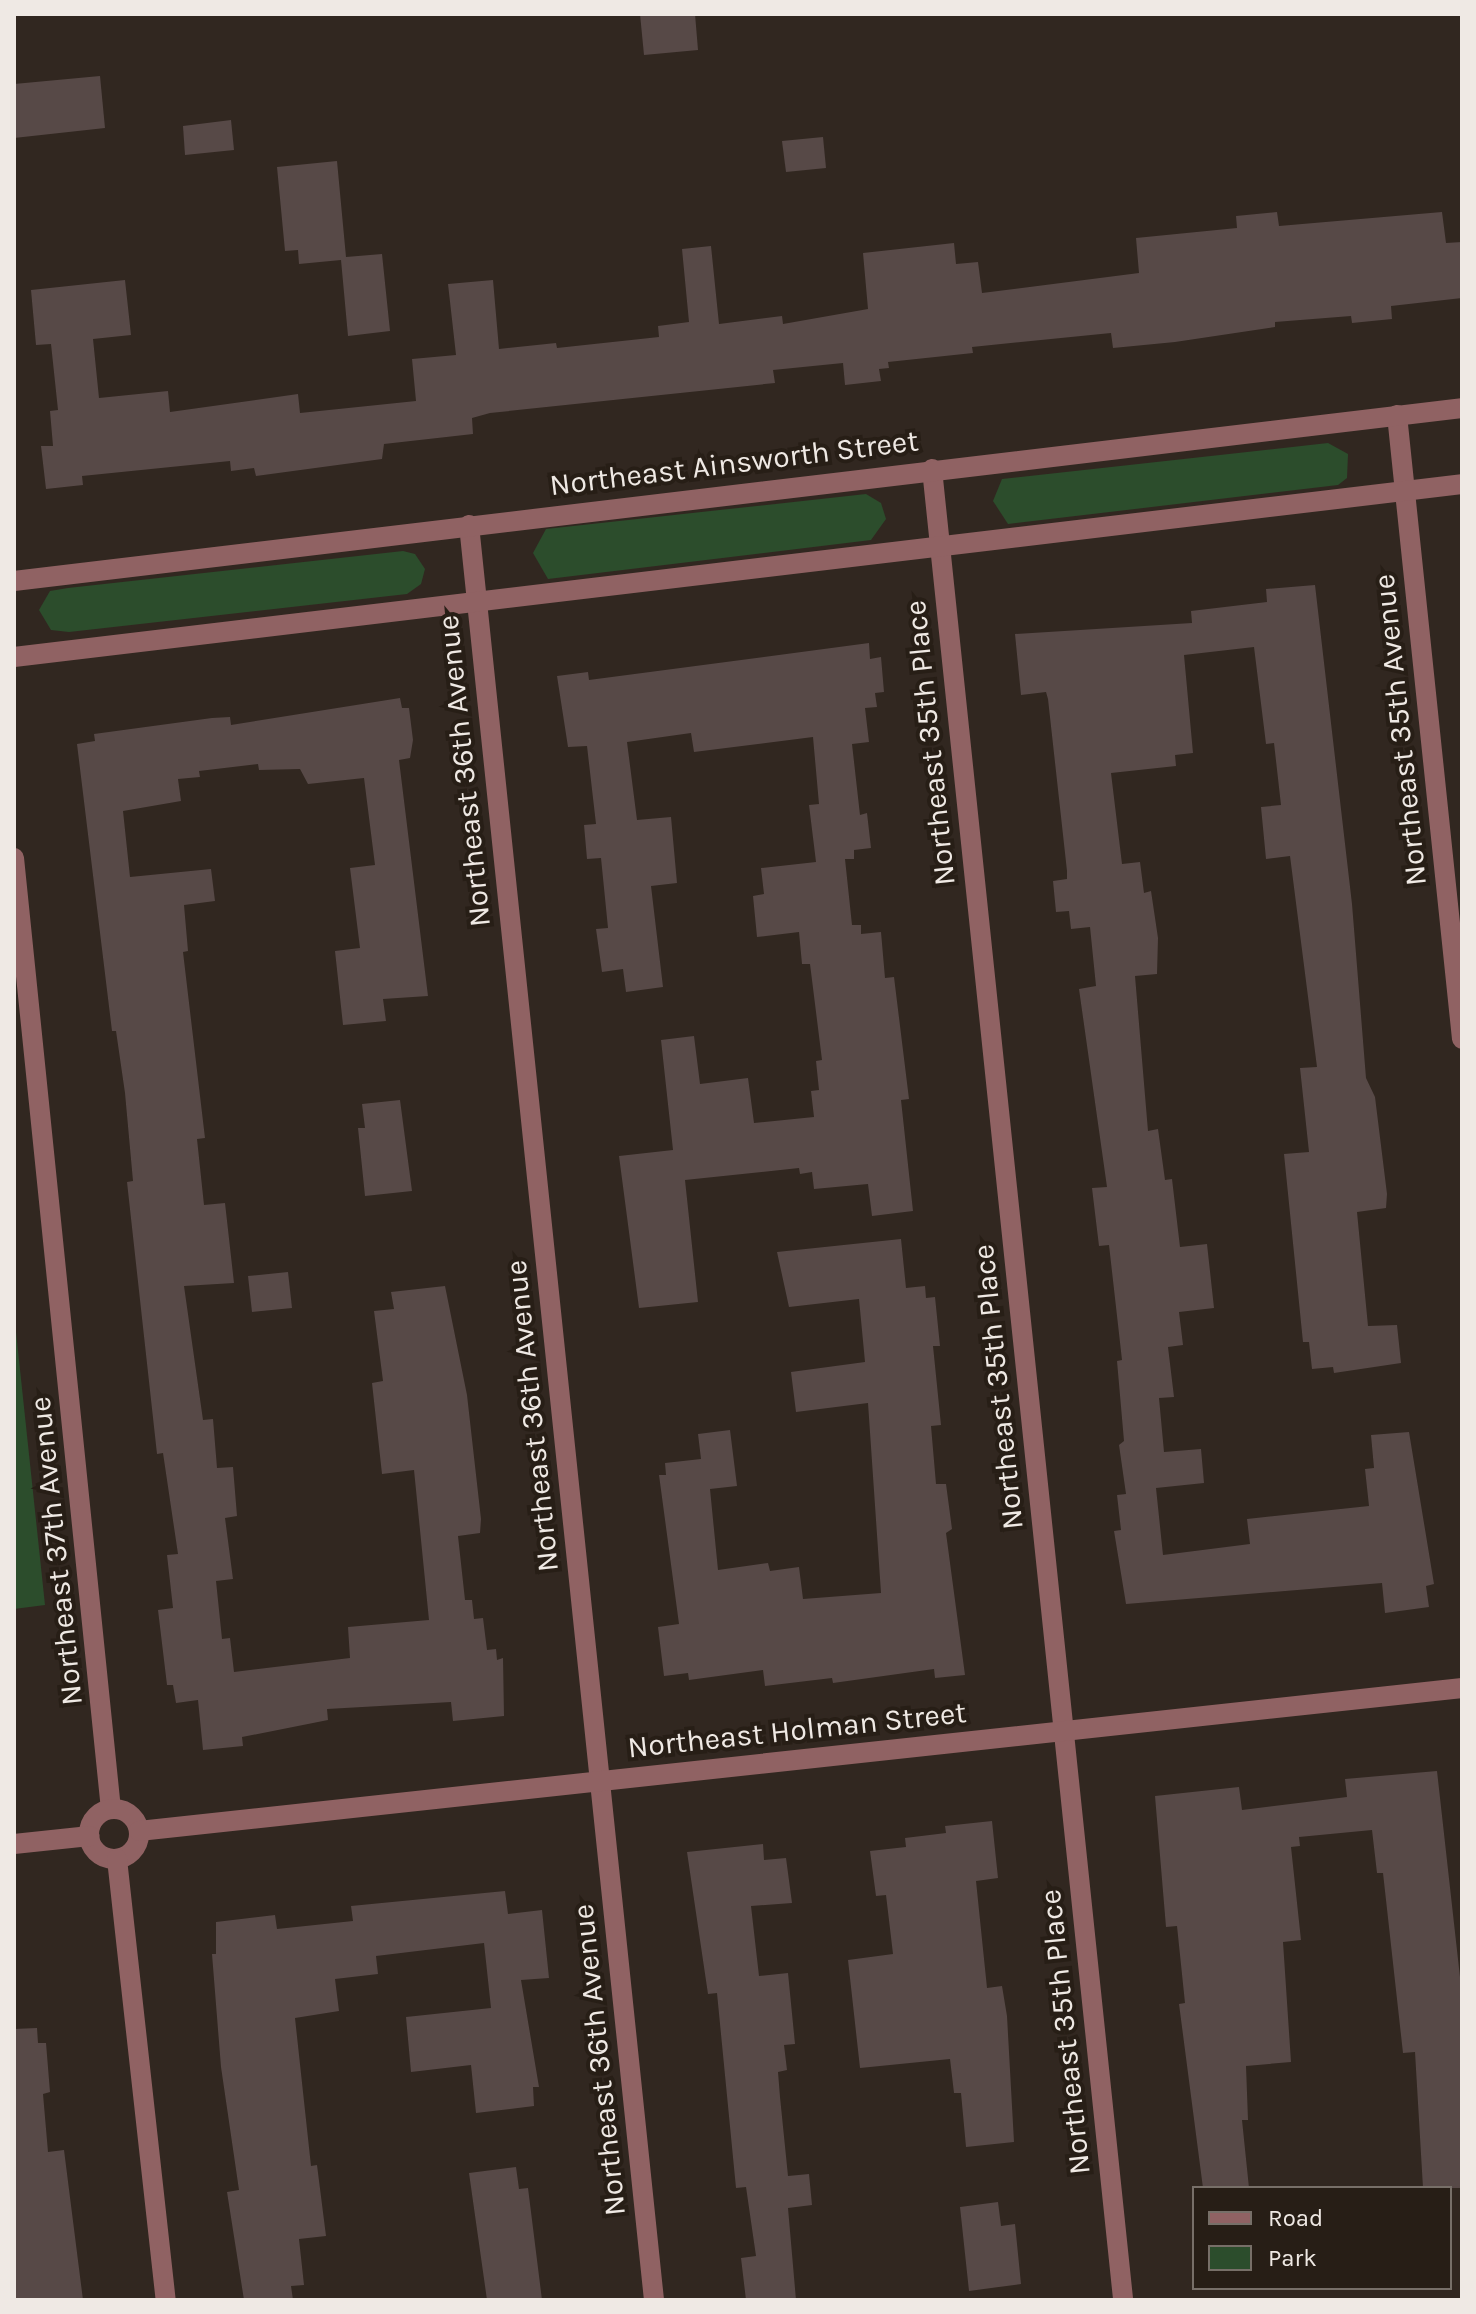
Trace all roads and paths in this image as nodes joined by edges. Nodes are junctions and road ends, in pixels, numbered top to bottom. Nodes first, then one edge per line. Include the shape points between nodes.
1 (1462, 408) edge
2 (1397, 415) junction
3 (932, 469) junction
4 (1462, 484) edge
5 (1405, 491) junction
6 (469, 525) junction
7 (940, 546) junction
8 (14, 581) edge
9 (477, 602) junction
10 (14, 657) edge
11 (14, 858) edge
12 (1462, 1039) edge
13 (1462, 1688) edge
14 (1065, 1731) junction
15 (600, 1781) junction
16 (111, 1809) junction
17 (139, 1831) junction
18 (90, 1836) junction
19 (14, 1844) edge
20 (117, 1859) junction
21 (166, 2300) edge
22 (654, 2300) edge
23 (1123, 2300) edge

1 - 2 street, Northeast Ainsworth Street
2 - 3 street, Northeast Ainsworth Street
2 - 5 street, Northeast 35th Avenue
3 - 6 street, Northeast Ainsworth Street
3 - 7 street, Northeast 35th Place
4 - 5 street
5 - 7 street
5 - 12 street, Northeast 35th Avenue
6 - 8 street, Northeast Ainsworth Street
6 - 9 street, Northeast 36th Avenue
7 - 9 street
7 - 14 street, Northeast 35th Place
9 - 10 street
9 - 15 street, Northeast 36th Avenue
11 - 16 street, Northeast 37th Avenue
13 - 14 street, Northeast Holman Street
14 - 15 street, Northeast Holman Street
14 - 23 street, Northeast 35th Place
15 - 17 street, Northeast Holman Street
15 - 22 street, Northeast 36th Avenue
16 - 17 street via 129,1814
16 - 18 street via 94,1820
17 - 20 street via 133,1850
18 - 19 street
18 - 20 street via 100,1854
20 - 21 street

